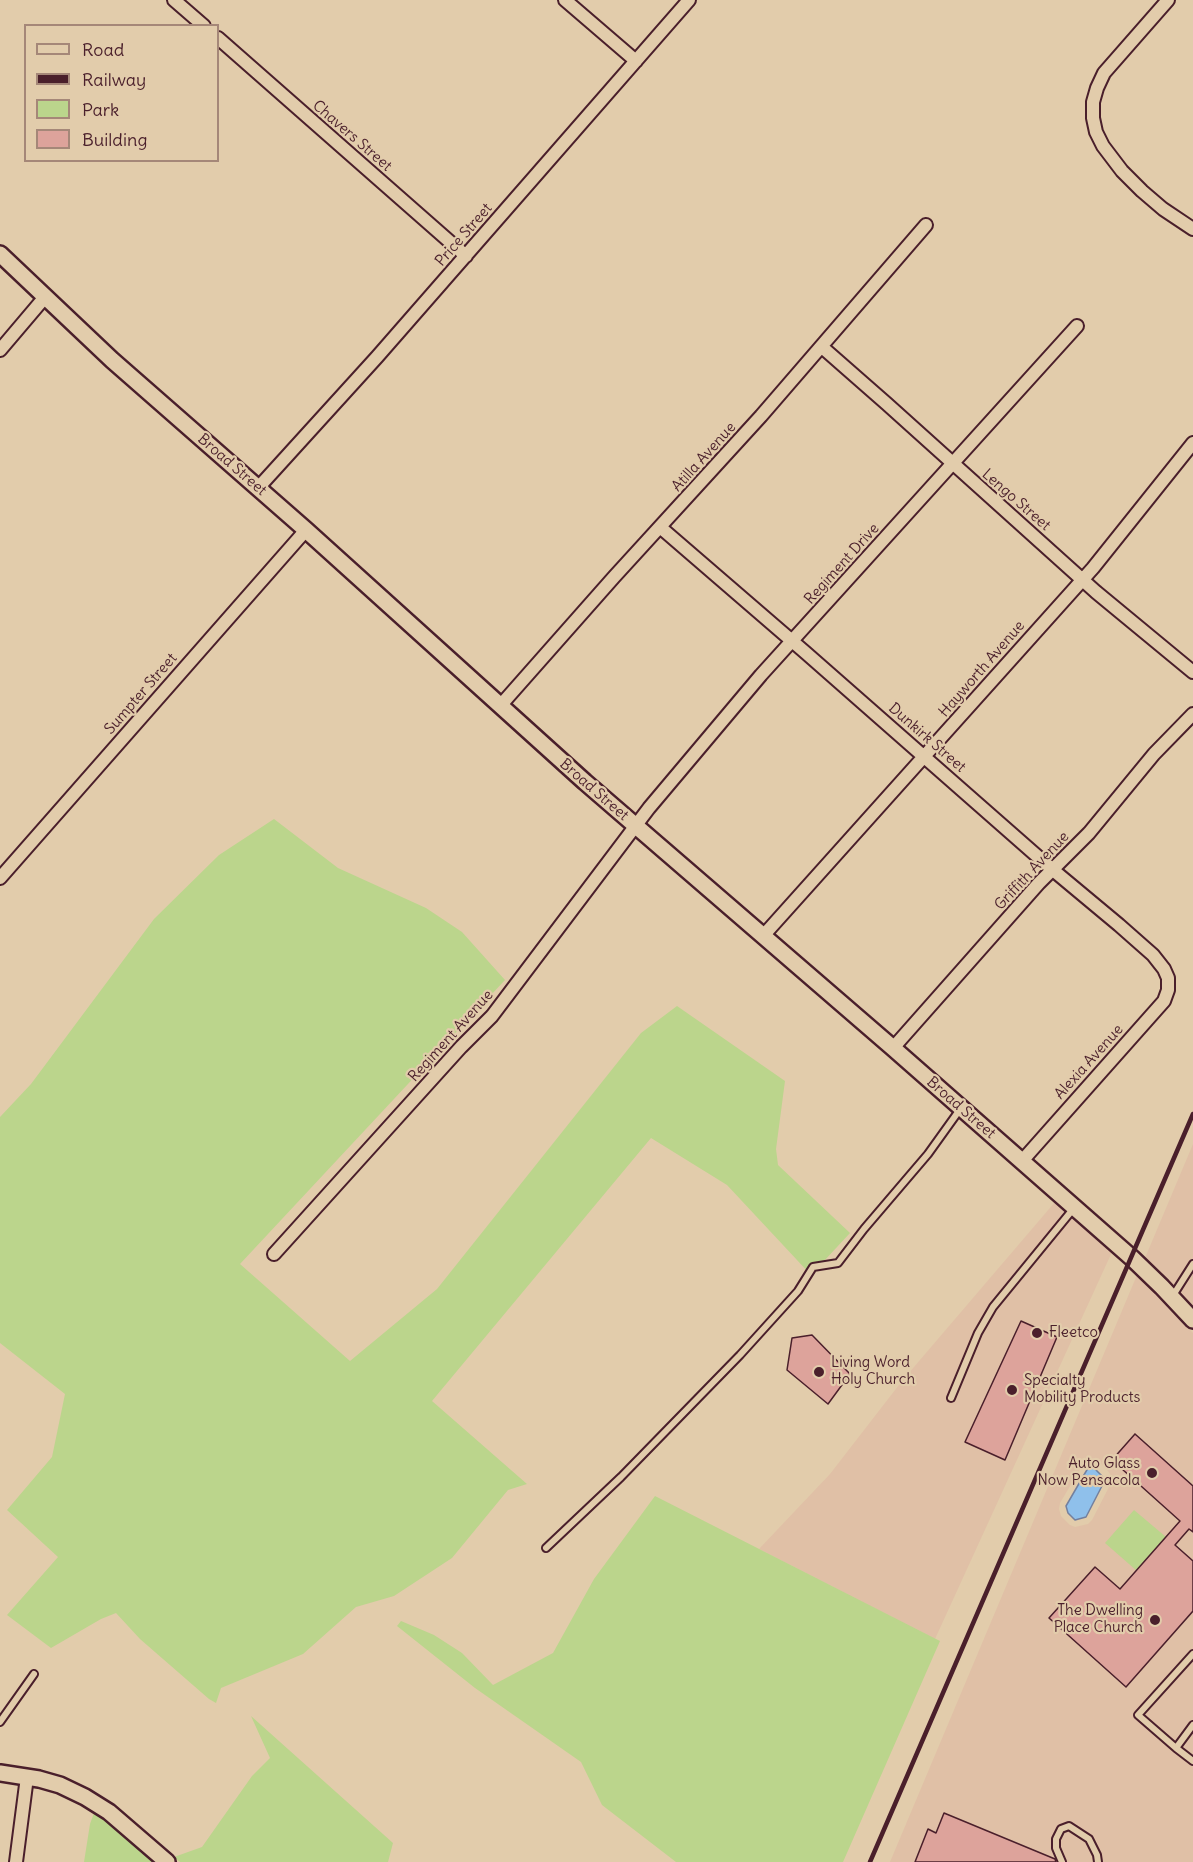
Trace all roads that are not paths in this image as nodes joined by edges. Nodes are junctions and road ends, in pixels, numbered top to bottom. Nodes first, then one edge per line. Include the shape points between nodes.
1 (174, 0) edge
2 (566, 0) edge
3 (690, 0) edge
4 (1168, 0) edge
5 (202, 24) edge
6 (219, 39) edge
7 (636, 61) junction
8 (926, 225) dead end
9 (1193, 229) edge
10 (0, 254) edge
11 (466, 256) junction
12 (45, 297) junction
13 (1077, 326) dead end
14 (822, 347) junction
15 (0, 350) edge
16 (1193, 442) edge
17 (952, 464) junction
18 (258, 488) junction
19 (660, 527) junction
20 (306, 530) junction
21 (1082, 578) junction
22 (793, 642) junction
23 (1193, 672) edge
24 (500, 706) junction
25 (1193, 714) edge
26 (924, 755) junction
27 (636, 826) junction
28 (1053, 870) junction
29 (0, 878) edge
30 (764, 936) junction
31 (1168, 978) joint
32 (893, 1048) junction
33 (961, 1108) junction
34 (1022, 1161) junction
35 (1074, 1208) junction
36 (274, 1254) dead end
37 (1193, 1264) edge
38 (1172, 1297) junction
39 (1193, 1320) edge
40 (951, 1398) dead end
41 (546, 1548) dead end
42 (1193, 1654) edge
43 (34, 1674) dead end
44 (0, 1722) edge
45 (1193, 1725) edge
46 (1176, 1748) junction
47 (1193, 1761) edge
48 (0, 1773) edge
49 (27, 1777) junction
50 (16, 1862) edge
51 (167, 1862) edge
52 (1062, 1862) edge
53 (1098, 1862) edge

1 - 5 street
2 - 7 street
3 - 7 street, Price Street
4 - 9 street via 1104,73 1095,95 1093,118 1103,146 1122,171 1163,209
6 - 11 street, Chavers Street
7 - 11 street, Price Street
8 - 14 street, Atilla Avenue
10 - 12 street, Broad Street
11 - 18 street, Price Street
12 - 15 street
12 - 18 street, Broad Street
13 - 17 street, Regiment Drive
14 - 17 street, Lengo Street
14 - 19 street, Atilla Avenue
16 - 21 street, Hayworth Avenue
17 - 21 street, Lengo Street
17 - 22 street, Regiment Drive
18 - 20 street, Broad Street
19 - 22 street, Dunkirk Street
19 - 24 street, Atilla Avenue
20 - 24 street, Broad Street
20 - 29 street, Sumpter Street
21 - 23 street, Lengo Street
21 - 26 street, Hayworth Avenue
22 - 26 street, Dunkirk Street
22 - 27 street, Regiment Drive
24 - 27 street, Broad Street
25 - 28 street, Griffith Avenue
26 - 28 street, Dunkirk Street
26 - 30 street, Hayworth Avenue
27 - 30 street, Broad Street
27 - 36 street, Regiment Avenue via 492,1016
28 - 31 street, Dunkirk Street via 1153,955
28 - 32 street, Griffith Avenue
30 - 32 street, Broad Street
31 - 34 street, Alexia Avenue via 1164,1001
32 - 33 street, Broad Street
33 - 34 street, Broad Street
33 - 41 lane via 838,1263 813,1267 798,1290 740,1355
34 - 35 street, Broad Street
35 - 38 street, Broad Street
35 - 40 lane via 993,1307
37 - 38 lane
38 - 39 street, Broad Street
42 - 46 lane via 1138,1715
43 - 44 lane
45 - 46 lane
46 - 47 lane
48 - 49 street
49 - 50 street
49 - 51 street via 60,1785 85,1797 109,1812
52 - 53 lane via 1056,1839 1061,1829 1069,1826 1089,1839

